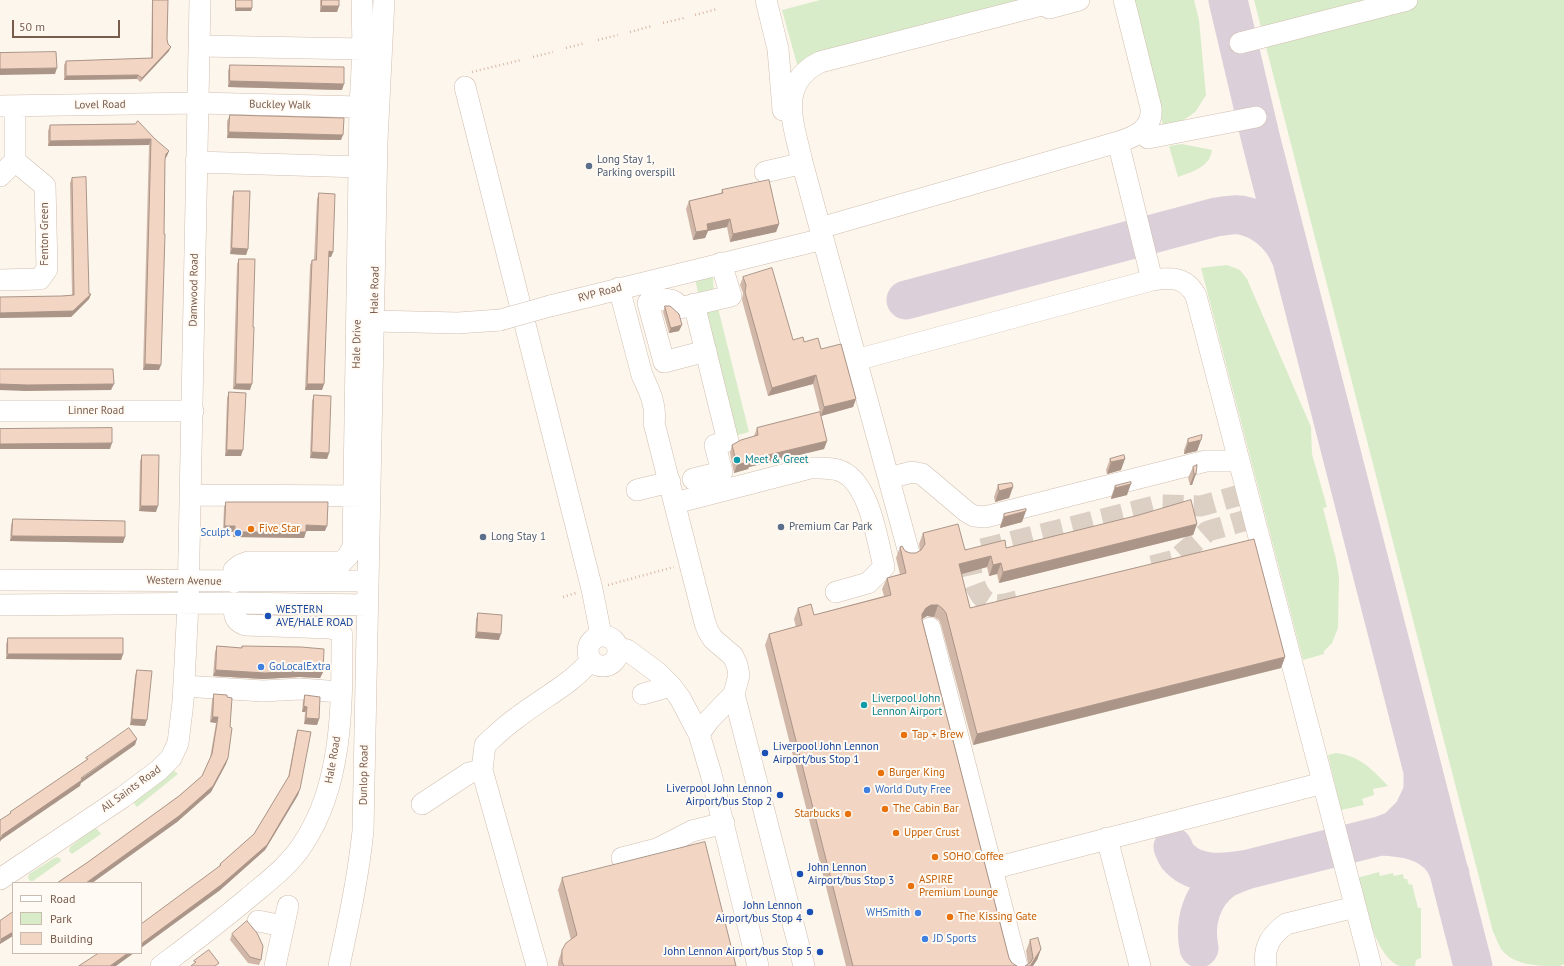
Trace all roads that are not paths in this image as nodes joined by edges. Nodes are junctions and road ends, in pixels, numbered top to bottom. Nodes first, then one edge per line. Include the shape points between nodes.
1 (200, 0) edge
2 (362, 0) edge
3 (384, 0) edge
4 (766, 0) edge
5 (1407, 0) edge
6 (1069, 1) edge
7 (1124, 2) edge
8 (1240, 43) dead end
9 (200, 46) junction
10 (363, 49) junction
11 (778, 49) junction
12 (800, 77) junction
13 (467, 80) road end
14 (199, 103) junction
15 (8, 106) edge
16 (360, 107) junction
17 (1256, 117) dead end
18 (1142, 130) junction
19 (1118, 142) junction
20 (15, 161) junction
21 (196, 162) junction
22 (798, 163) junction
23 (360, 167) junction
24 (765, 172) dead end
25 (0, 176) edge
26 (820, 236) junction
27 (721, 263) junction
28 (0, 280) edge
29 (1152, 280) junction
30 (618, 288) junction
31 (694, 304) junction
32 (374, 321) junction
33 (706, 351) junction
34 (856, 360) junction
35 (0, 411) edge
36 (193, 411) junction
37 (1239, 462) junction
38 (693, 478) dead end
39 (889, 478) junction
40 (670, 482) junction
41 (638, 490) dead end
42 (191, 495) junction
43 (362, 496) junction
44 (675, 503) junction
45 (910, 554) edge
46 (0, 580) edge
47 (188, 581) junction
48 (368, 581) junction
49 (234, 582) junction
50 (836, 592) dead end
51 (234, 603) junction
52 (188, 604) junction
53 (0, 605) edge
54 (367, 605) junction
55 (930, 628) dead end
56 (602, 636) junction
57 (618, 648) junction
58 (590, 660) junction
59 (184, 686) junction
60 (671, 686) junction
61 (341, 692) junction
62 (643, 694) dead end
63 (734, 694) junction
64 (699, 734) junction
65 (482, 770) junction
66 (331, 781) junction
67 (1323, 783) junction
68 (364, 784) junction
69 (422, 804) dead end
70 (724, 823) junction
71 (1107, 838) junction
72 (622, 858) dead end
73 (991, 868) junction
74 (0, 879) edge
75 (288, 906) dead end
76 (1355, 907) junction
77 (258, 921) dead end
78 (283, 926) junction
79 (161, 966) edge
80 (275, 966) edge
81 (338, 966) edge
82 (536, 966) edge
83 (758, 966) edge
84 (804, 966) edge
85 (1017, 966) edge
86 (1140, 966) edge
87 (1266, 966) edge
88 (1371, 966) edge

1 - 9 street, Damwood Road
2 - 10 street, Hale Drive
3 - 32 street, Hale Road via 377,141
4 - 11 street
5 - 8 street
6 - 12 street via 820,62
6 - 22 street via 812,74 799,98 806,138
7 - 18 street via 1151,108 1150,119
9 - 10 street
9 - 14 street, Damwood Road
10 - 16 street, Hale Drive
11 - 12 street via 789,68
11 - 22 street via 783,113
12 - 22 street via 794,87 790,106
13 - 56 street
14 - 15 street, Lovel Road
14 - 16 street, Buckley Walk
14 - 21 street, Damwood Road
15 - 20 street
16 - 23 street, Hale Drive
17 - 18 street via 1148,138
18 - 19 street, RVP Road via 1133,137
19 - 26 street, RVP Road
19 - 29 street
20 - 25 street
20 - 28 street, Fenton Green via 45,186 47,268 40,279
21 - 23 street
21 - 36 street, Damwood Road
22 - 24 street
22 - 26 street
23 - 43 street, Hale Drive
26 - 27 street, RVP Road
26 - 34 street
27 - 30 street, RVP Road
27 - 31 street via 731,296
29 - 34 street
29 - 37 street via 1166,278 1181,281 1191,287 1196,296
30 - 32 street, RVP Road, bridge via 500,320 458,323
30 - 40 street via 642,375 641,389 648,416 654,423
31 - 33 street
31 - 33 street via 680,308 669,299 648,302 664,362
32 - 43 street, Hale Road
33 - 38 street via 728,441 715,445 722,472
34 - 39 street
35 - 36 street, Linner Road
36 - 42 street, Damwood Road
37 - 39 street via 1206,461 985,517 967,512 922,474 912,472
37 - 67 street
39 - 45 street
40 - 41 street
40 - 44 street
42 - 43 street
42 - 47 street, Damwood Road
43 - 48 street, Hale Road
43 - 49 street, Hale Drive via 353,547 342,562 248,562 234,570
44 - 50 street via 810,468 839,470 856,483 868,503 884,567 868,583
44 - 63 street via 708,631 713,639 733,656 737,665 739,675
46 - 47 street, Western Avenue
47 - 49 street, Western Avenue
47 - 52 street, Damwood Road
48 - 49 street, Western Avenue
48 - 54 street, Dunlop Road
51 - 52 street, Western Avenue
51 - 54 street, Western Avenue
51 - 61 street, Hale Road via 234,616 239,623 245,625 338,630 342,635
52 - 53 street, Western Avenue
52 - 59 street, All Saints Road
54 - 68 street, Dunlop Road
55 - 73 street
56 - 57 street via 611,638
56 - 58 street via 589,644
57 - 58 street via 618,656 608,665 598,665
57 - 60 street via 627,650
58 - 65 street via 584,668 549,696 518,716 485,745
59 - 61 street
59 - 74 street, All Saints Road via 178,743 171,758 123,797
60 - 62 street
60 - 64 street
61 - 66 street, Hale Road
63 - 64 street
63 - 84 street
64 - 70 street
65 - 69 street via 469,773
65 - 82 street
66 - 68 street
66 - 79 street, Hale Road via 303,844 282,870 204,935
67 - 71 street
67 - 76 street
68 - 81 street, Dunlop Road via 360,863
70 - 72 street via 692,831 657,849
70 - 83 street
71 - 73 street
71 - 86 street
73 - 85 street
75 - 78 street
76 - 87 street via 1286,924 1268,944
76 - 88 street
77 - 78 street
78 - 80 street

